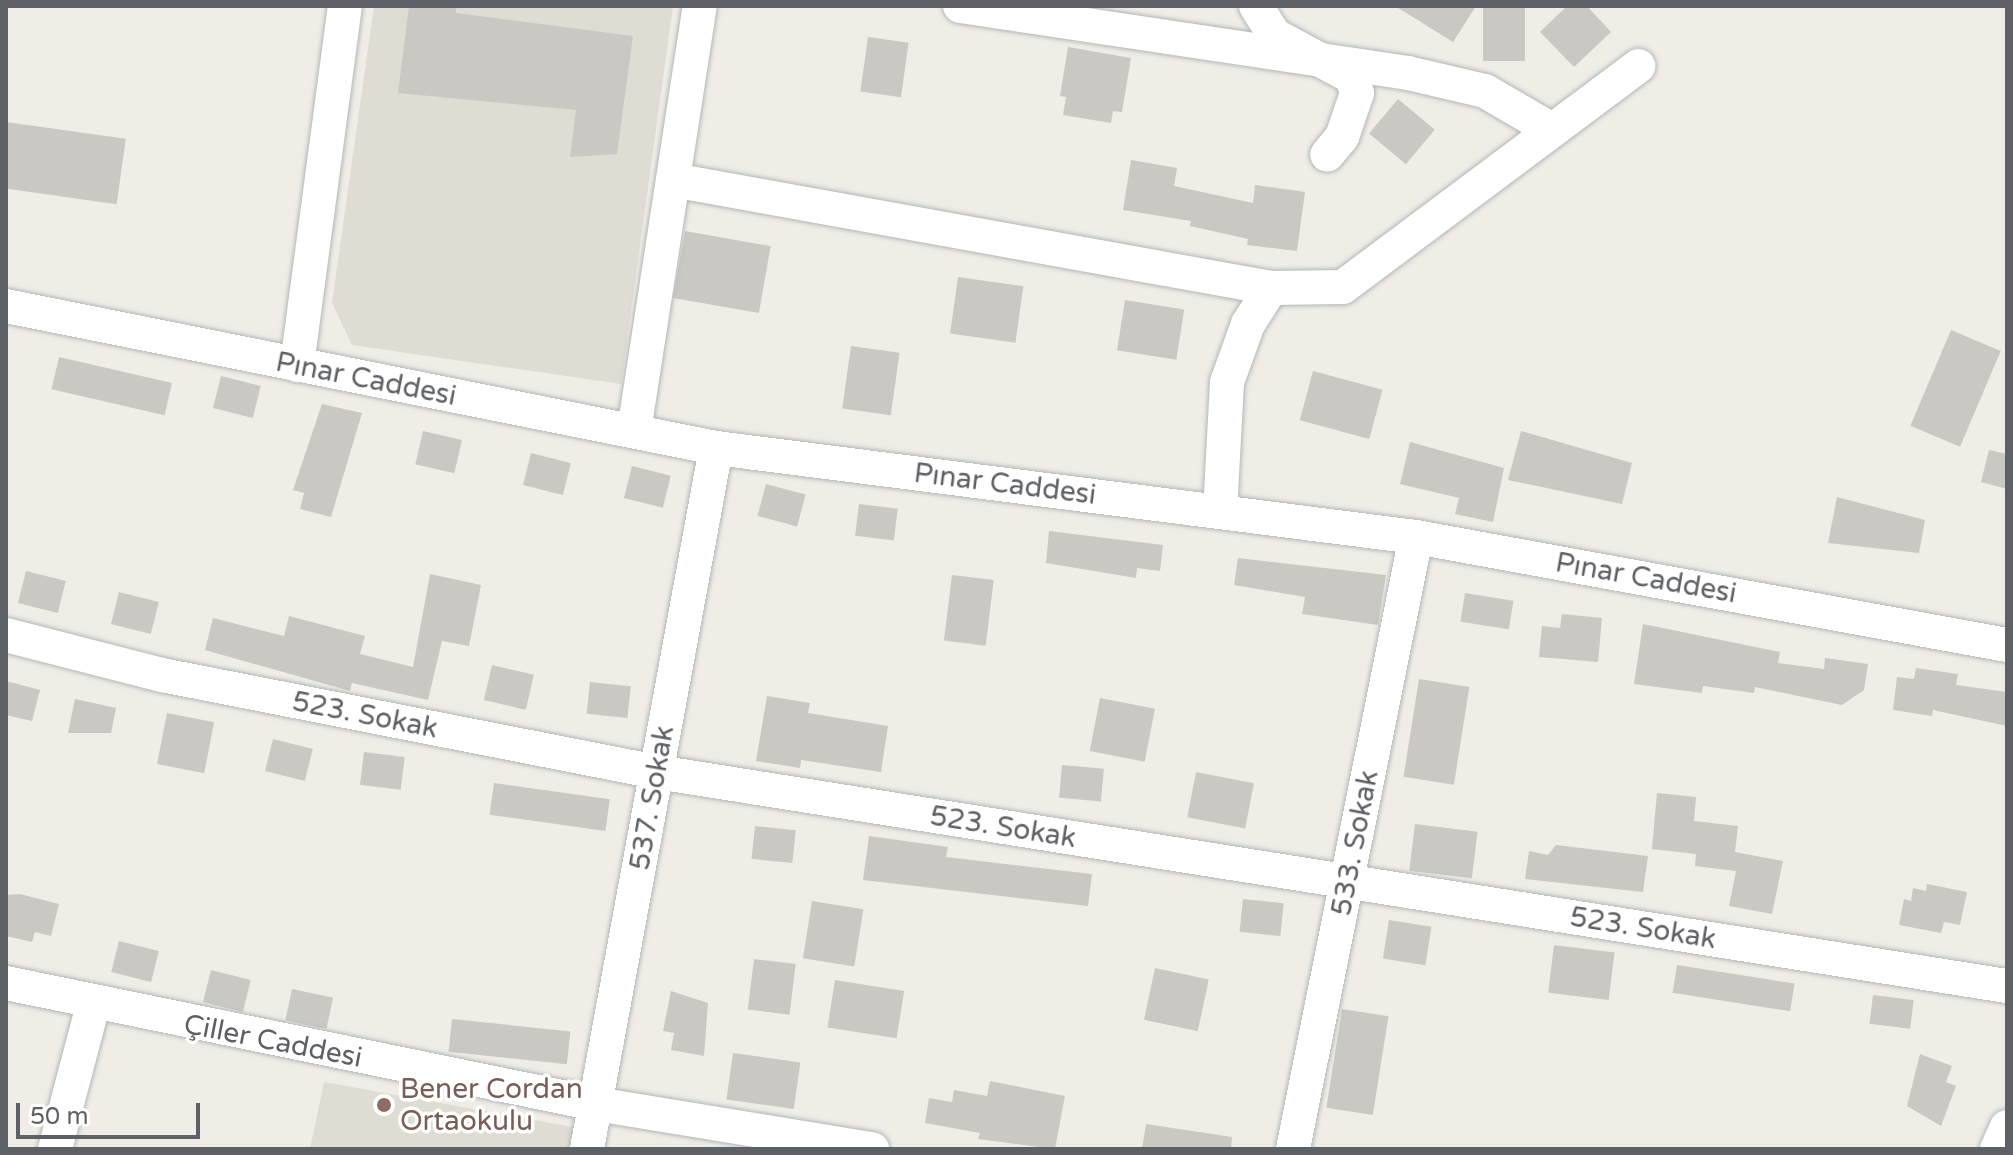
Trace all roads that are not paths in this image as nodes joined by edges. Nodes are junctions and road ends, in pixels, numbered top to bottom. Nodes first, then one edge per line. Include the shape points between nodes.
1 (345, 6) edge
2 (700, 6) edge
3 (960, 6) edge
4 (1256, 6) edge
5 (1332, 66) junction
6 (1638, 66) dead end
7 (1552, 130) junction
8 (1327, 155) dead end
9 (673, 180) junction
10 (1271, 288) junction
11 (6, 306) edge
12 (297, 365) junction
13 (634, 431) junction
14 (716, 448) junction
15 (1220, 512) junction
16 (1416, 537) junction
17 (6, 635) edge
18 (2007, 644) edge
19 (657, 772) junction
20 (1347, 881) junction
21 (6, 983) edge
22 (2007, 986) edge
23 (93, 1005) junction
24 (596, 1104) junction
25 (2007, 1127) edge
26 (55, 1149) edge
27 (587, 1149) edge
28 (872, 1149) edge
29 (1293, 1149) edge
30 (1997, 1149) edge

1 - 12 street
2 - 9 street
3 - 5 street
4 - 5 street via 1274,35
5 - 7 street via 1408,73 1485,91
5 - 8 street via 1352,77 1357,93 1342,137
6 - 7 street
7 - 10 street via 1343,287
9 - 10 street
9 - 13 street
10 - 15 street via 1248,324 1227,382
11 - 12 street, Pınar Caddesi
12 - 13 street, Pınar Caddesi
13 - 14 street, Pınar Caddesi
14 - 15 street, Pınar Caddesi
14 - 19 street, 537. Sokak
15 - 16 street, Pınar Caddesi
16 - 18 street, Pınar Caddesi
16 - 20 street, 533. Sokak
17 - 19 street, 523. Sokak via 162,675
19 - 20 street, 523. Sokak
19 - 24 street, 537. Sokak
20 - 22 street, 523. Sokak
20 - 29 street, 533. Sokak
21 - 23 street, Çiller Caddesi
23 - 24 street, Çiller Caddesi
23 - 26 street
24 - 27 street, 537. Sokak
24 - 28 street, Çiller Caddesi
25 - 30 street

